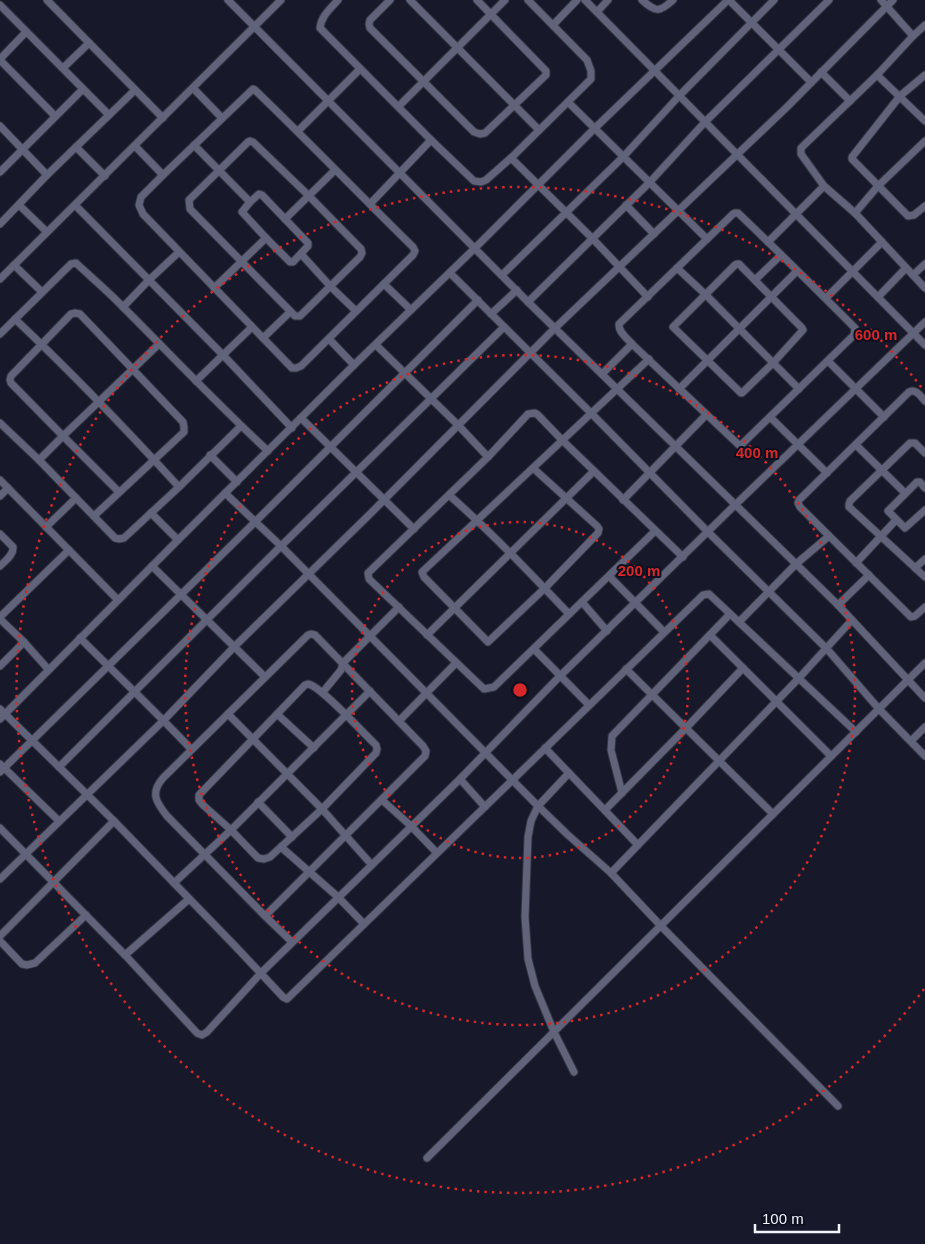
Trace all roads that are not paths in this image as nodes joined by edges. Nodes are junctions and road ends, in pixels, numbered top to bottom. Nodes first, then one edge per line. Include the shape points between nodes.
1 (47, 0) edge
2 (228, 0) edge
3 (281, 0) edge
4 (338, 0) edge
5 (390, 0) edge
6 (410, 0) edge
7 (477, 0) edge
8 (505, 0) edge
9 (528, 0) edge
10 (577, 0) edge
11 (585, 0) edge
12 (608, 0) edge
13 (642, 0) edge
14 (673, 0) edge
15 (728, 0) edge
16 (774, 0) edge
17 (829, 0) edge
18 (881, 0) edge
19 (893, 0) edge
20 (0, 5) edge
21 (887, 6) junction
22 (597, 12) junction
23 (491, 14) junction
24 (752, 23) junction
25 (553, 25) junction
26 (925, 25) edge
27 (254, 26) junction
28 (26, 32) junction
29 (913, 36) junction
30 (89, 43) junction
31 (458, 48) junction
32 (778, 49) junction
33 (0, 60) edge
34 (62, 68) junction
35 (360, 69) junction
36 (655, 70) junction
37 (821, 72) junction
38 (877, 75) junction
39 (925, 75) edge
40 (424, 82) junction
41 (811, 82) junction
42 (193, 88) junction
43 (83, 89) junction
44 (135, 90) junction
45 (680, 95) junction
46 (900, 96) junction
47 (328, 100) junction
48 (568, 102) junction
49 (850, 102) junction
50 (514, 105) junction
51 (399, 106) junction
52 (109, 115) junction
53 (55, 116) junction
54 (163, 118) junction
55 (222, 118) junction
56 (925, 121) edge
57 (705, 122) junction
58 (0, 126) edge
59 (594, 129) junction
60 (539, 130) junction
61 (298, 131) junction
62 (431, 140) junction
63 (925, 141) edge
64 (194, 145) junction
65 (135, 146) junction
66 (76, 147) junction
67 (23, 150) junction
68 (737, 154) junction
69 (623, 157) junction
70 (511, 158) junction
71 (219, 170) junction
72 (335, 170) junction
73 (0, 172) edge
74 (400, 173) junction
75 (47, 175) junction
76 (163, 175) junction
77 (105, 176) junction
78 (649, 182) junction
79 (537, 185) junction
80 (824, 186) junction
81 (878, 186) junction
82 (308, 195) junction
83 (250, 202) junction
84 (370, 204) junction
85 (19, 205) junction
86 (75, 205) junction
87 (626, 205) junction
88 (925, 206) edge
89 (678, 210) junction
90 (566, 213) junction
91 (855, 213) junction
92 (795, 214) junction
93 (284, 219) junction
94 (0, 224) edge
95 (47, 232) junction
96 (654, 234) junction
97 (266, 238) junction
98 (592, 238) junction
99 (707, 239) junction
100 (768, 242) junction
101 (882, 242) junction
102 (475, 248) junction
103 (179, 252) junction
104 (300, 254) junction
105 (781, 255) junction
106 (241, 261) junction
107 (925, 264) edge
108 (14, 265) junction
109 (620, 266) junction
110 (678, 268) junction
111 (906, 268) junction
112 (797, 271) junction
113 (852, 271) junction
114 (450, 273) junction
115 (502, 275) junction
116 (913, 275) junction
117 (0, 279) edge
118 (149, 280) junction
119 (755, 280) junction
120 (384, 284) junction
121 (331, 286) junction
122 (214, 288) junction
123 (925, 288) edge
124 (517, 290) junction
125 (42, 292) junction
126 (705, 294) junction
127 (648, 297) junction
128 (772, 297) junction
129 (878, 297) junction
130 (826, 298) junction
131 (478, 300) junction
132 (528, 302) junction
133 (123, 307) junction
134 (411, 310) junction
135 (356, 311) junction
136 (290, 312) junction
137 (492, 314) junction
138 (15, 320) junction
139 (925, 322) edge
140 (504, 326) junction
141 (252, 328) junction
142 (555, 328) junction
143 (739, 329) junction
144 (913, 333) junction
145 (0, 334) edge
146 (262, 338) junction
147 (329, 339) junction
148 (42, 344) junction
149 (159, 344) junction
150 (376, 344) junction
151 (632, 344) junction
152 (925, 345) edge
153 (530, 353) junction
154 (223, 355) junction
155 (648, 359) junction
156 (707, 361) junction
157 (828, 361) junction
158 (773, 363) junction
159 (354, 365) junction
160 (134, 369) junction
161 (405, 373) junction
162 (602, 374) junction
163 (196, 381) junction
164 (856, 388) junction
165 (617, 389) junction
166 (679, 389) junction
167 (799, 389) junction
168 (431, 398) junction
169 (925, 401) edge
170 (99, 402) junction
171 (591, 413) junction
172 (706, 415) junction
173 (884, 417) junction
174 (302, 418) junction
175 (770, 418) junction
176 (458, 425) junction
177 (1, 426) edge
178 (241, 426) junction
179 (292, 428) junction
180 (63, 436) junction
181 (562, 440) junction
182 (798, 445) junction
183 (856, 445) junction
184 (331, 446) junction
185 (676, 446) junction
186 (268, 451) junction
187 (925, 453) edge
188 (210, 455) junction
189 (488, 456) junction
190 (39, 460) junction
191 (154, 460) junction
192 (533, 468) junction
193 (594, 470) junction
194 (882, 470) junction
195 (357, 472) junction
196 (650, 473) junction
197 (827, 473) junction
198 (0, 480) edge
199 (236, 482) junction
200 (179, 487) junction
201 (8, 488) junction
202 (925, 488) edge
203 (119, 492) junction
204 (225, 493) junction
205 (905, 493) junction
206 (449, 495) junction
207 (0, 496) edge
208 (76, 498) junction
209 (566, 498) junction
210 (385, 499) junction
211 (623, 500) junction
212 (735, 505) junction
213 (925, 512) edge
214 (151, 513) junction
215 (94, 516) junction
216 (477, 520) junction
217 (896, 520) junction
218 (255, 522) junction
219 (46, 527) junction
220 (414, 528) junction
221 (655, 530) junction
222 (708, 532) junction
223 (0, 534) edge
224 (828, 536) junction
225 (881, 536) junction
226 (178, 540) junction
227 (280, 546) junction
228 (69, 550) junction
229 (511, 553) junction
230 (682, 557) junction
231 (925, 559) edge
232 (856, 563) junction
233 (796, 564) junction
234 (0, 566) edge
235 (152, 566) junction
236 (915, 568) junction
237 (308, 575) junction
238 (609, 576) junction
239 (869, 576) junction
240 (925, 577) edge
241 (545, 588) junction
242 (769, 592) junction
243 (181, 594) junction
244 (118, 600) junction
245 (582, 602) junction
246 (635, 603) junction
247 (838, 605) junction
248 (399, 607) junction
249 (925, 607) edge
250 (454, 608) junction
251 (569, 614) junction
252 (730, 614) junction
253 (0, 618) edge
254 (208, 620) junction
255 (852, 620) junction
256 (739, 622) junction
257 (607, 631) junction
258 (664, 632) junction
259 (428, 635) junction
260 (710, 635) junction
261 (370, 637) junction
262 (80, 638) junction
263 (24, 642) junction
264 (235, 646) junction
265 (534, 649) junction
266 (827, 649) junction
267 (456, 662) junction
268 (343, 663) junction
269 (925, 663) edge
270 (0, 666) edge
271 (108, 666) junction
272 (743, 668) junction
273 (48, 669) junction
274 (626, 669) junction
275 (560, 676) junction
276 (266, 677) junction
277 (799, 678) junction
278 (908, 680) junction
279 (370, 691) junction
280 (135, 692) junction
281 (323, 692) junction
282 (426, 693) junction
283 (653, 694) junction
284 (925, 698) edge
285 (776, 702) junction
286 (589, 705) junction
287 (879, 709) junction
288 (2, 714) edge
289 (228, 714) junction
290 (277, 714) junction
291 (346, 716) junction
292 (164, 720) junction
293 (399, 721) junction
294 (925, 727) edge
295 (686, 728) junction
296 (856, 732) junction
297 (253, 739) junction
298 (32, 741) junction
299 (911, 742) junction
300 (314, 748) junction
301 (545, 748) junction
302 (192, 749) junction
303 (486, 752) junction
304 (831, 756) junction
305 (925, 756) edge
306 (719, 762) junction
307 (59, 767) junction
308 (1, 768) edge
309 (569, 773) junction
310 (288, 774) junction
311 (460, 779) junction
312 (513, 780) junction
313 (622, 793) junction
314 (87, 794) junction
315 (382, 800) junction
316 (258, 802) junction
317 (538, 806) junction
318 (485, 807) junction
319 (322, 809) junction
320 (605, 810) junction
321 (773, 814) junction
322 (60, 821) junction
323 (114, 821) junction
324 (412, 826) junction
325 (0, 828) edge
326 (232, 830) junction
327 (292, 836) junction
328 (346, 836) junction
329 (638, 845) junction
330 (281, 847) junction
331 (26, 853) junction
332 (437, 853) junction
333 (205, 855) junction
334 (371, 864) junction
335 (309, 871) junction
336 (611, 874) junction
337 (0, 879) edge
338 (53, 882) junction
339 (174, 883) junction
340 (338, 897) junction
341 (189, 899) junction
342 (86, 916) junction
343 (265, 916) junction
344 (364, 924) junction
345 (661, 926) junction
346 (0, 936) edge
347 (0, 941) edge
348 (292, 942) junction
349 (125, 955) junction
350 (261, 973) junction
351 (554, 1032) junction
352 (574, 1072) dead end
353 (838, 1106) dead end
354 (427, 1158) dead end

1 - 30 street
2 - 27 street
3 - 27 street
4 - 35 street via 323,17 320,28
5 - 40 street via 370,20 370,28
6 - 31 street
7 - 23 street
8 - 23 street
9 - 25 street
10 - 25 street
11 - 22 street
12 - 22 street
13 - 14 street via 653,10 664,8
15 - 24 street
15 - 36 street
16 - 24 street
17 - 32 street
18 - 21 street
19 - 21 street
20 - 28 street
21 - 29 street
21 - 37 street
22 - 36 street
23 - 31 street
23 - 50 street via 546,71 546,75
24 - 32 street
24 - 45 street
25 - 48 street via 587,60 591,71 591,80
26 - 29 street
27 - 42 street
27 - 47 street
28 - 33 street
28 - 34 street
29 - 38 street
30 - 34 street
30 - 44 street
31 - 40 street
31 - 50 street
32 - 41 street
32 - 57 street
33 - 53 street
34 - 43 street
35 - 47 street
35 - 51 street
36 - 45 street
36 - 59 street
37 - 41 street
37 - 49 street
38 - 46 street
38 - 49 street
39 - 46 street
40 - 50 street via 474,132 480,134
40 - 51 street
41 - 68 street
42 - 54 street
42 - 55 street
43 - 52 street
43 - 53 street
44 - 52 street
44 - 54 street
45 - 57 street
45 - 69 street
46 - 56 street
46 - 81 street via 852,155 852,159
47 - 61 street
47 - 74 street
48 - 59 street
48 - 60 street
49 - 80 street via 801,148 801,154
50 - 60 street
51 - 62 street
52 - 66 street
53 - 67 street
54 - 65 street
55 - 61 street via 253,89
55 - 64 street
57 - 68 street
57 - 78 street
58 - 67 street
59 - 69 street
59 - 79 street
60 - 70 street
61 - 72 street
62 - 70 street via 474,181 486,180
62 - 74 street
63 - 81 street
64 - 71 street
64 - 76 street
65 - 76 street
65 - 77 street
66 - 75 street
66 - 77 street
67 - 73 street
67 - 75 street
68 - 89 street
68 - 92 street
69 - 78 street
69 - 90 street
70 - 79 street
71 - 82 street via 248,142 253,142
71 - 83 street
71 - 106 street via 189,200 188,205
72 - 82 street
72 - 84 street
74 - 84 street
74 - 102 street
75 - 85 street
76 - 103 street via 141,197 139,205 143,214
77 - 86 street
78 - 87 street
78 - 89 street
79 - 90 street
79 - 102 street
80 - 91 street
80 - 92 street
81 - 88 street via 908,216
81 - 91 street
82 - 93 street
82 - 121 street via 361,249 360,257
83 - 93 street via 262,195
83 - 97 street via 242,212
84 - 120 street via 415,251
85 - 94 street
85 - 95 street
86 - 95 street
86 - 118 street
87 - 96 street
87 - 98 street
89 - 96 street
89 - 99 street
90 - 98 street
90 - 115 street
91 - 101 street
92 - 100 street
92 - 113 street
93 - 104 street via 308,243
95 - 108 street
96 - 109 street
97 - 104 street via 290,262
97 - 106 street
98 - 109 street
98 - 132 street
99 - 100 street via 738,213
99 - 110 street
100 - 105 street
101 - 111 street
101 - 113 street
102 - 114 street
102 - 115 street
103 - 118 street
103 - 122 street
104 - 121 street
105 - 112 street
105 - 119 street
106 - 122 street
106 - 136 street
107 - 116 street
108 - 117 street
108 - 125 street
109 - 127 street
109 - 142 street
110 - 126 street
110 - 127 street
111 - 116 street
111 - 129 street
112 - 128 street
112 - 130 street
113 - 129 street
113 - 130 street
114 - 131 street
114 - 134 street
115 - 124 street
116 - 123 street
118 - 133 street
118 - 154 street
119 - 126 street via 737,264
119 - 128 street
120 - 134 street
120 - 135 street
121 - 135 street
121 - 136 street via 300,316
122 - 141 street
124 - 132 street
124 - 137 street
125 - 133 street via 71,264 76,264
125 - 138 street
126 - 143 street
126 - 156 street via 673,327
127 - 151 street via 618,326
128 - 143 street
128 - 158 street via 803,330
129 - 144 street
130 - 157 street via 855,328 854,335
131 - 137 street
131 - 161 street
132 - 142 street
133 - 149 street
134 - 150 street
135 - 147 street
136 - 146 street
137 - 140 street
138 - 145 street
138 - 148 street
139 - 144 street
140 - 153 street
140 - 168 street
141 - 146 street
141 - 154 street
142 - 153 street
142 - 162 street
143 - 156 street
143 - 158 street
144 - 152 street
144 - 164 street
146 - 147 street via 292,368 301,366
147 - 159 street
148 - 160 street via 75,312
148 - 170 street
148 - 180 street via 10,380
149 - 160 street
149 - 163 street
150 - 159 street
150 - 161 street
151 - 155 street
151 - 162 street
153 - 171 street
153 - 176 street
154 - 163 street
154 - 179 street
155 - 165 street
155 - 166 street
156 - 158 street via 741,393
156 - 166 street
157 - 164 street
157 - 167 street
158 - 167 street
159 - 174 street
160 - 170 street
160 - 191 street via 183,422 184,432
161 - 168 street
161 - 184 street
162 - 165 street
163 - 178 street
164 - 173 street
164 - 182 street
165 - 171 street
165 - 185 street
166 - 172 street
167 - 175 street
168 - 176 street
168 - 195 street
169 - 173 street via 912,391
170 - 180 street
170 - 191 street
171 - 181 street
171 - 196 street
172 - 175 street via 740,446
172 - 185 street
173 - 183 street
174 - 179 street
174 - 184 street
175 - 182 street
176 - 189 street
176 - 210 street
177 - 190 street
178 - 186 street
178 - 188 street
179 - 186 street
180 - 190 street
180 - 203 street
181 - 189 street via 538,415 528,414
181 - 192 street
181 - 193 street
182 - 197 street
182 - 212 street
183 - 194 street
183 - 197 street
184 - 195 street
184 - 218 street
185 - 196 street
185 - 212 street
186 - 199 street
187 - 194 street via 915,443 910,443
188 - 199 street
188 - 200 street
189 - 206 street
190 - 208 street
191 - 200 street
191 - 203 street
192 - 209 street
192 - 216 street
193 - 209 street
193 - 211 street
194 - 205 street
194 - 225 street via 848,504
195 - 210 street
195 - 227 street
196 - 211 street
196 - 222 street
197 - 224 street via 798,504
198 - 201 street
199 - 204 street
200 - 214 street
201 - 207 street
201 - 219 street
202 - 205 street via 918,481
203 - 215 street
204 - 218 street
204 - 226 street
205 - 217 street via 888,510
206 - 216 street
206 - 220 street
208 - 215 street
208 - 219 street
209 - 229 street
209 - 241 street via 599,529
210 - 220 street
210 - 237 street
211 - 221 street
212 - 222 street
212 - 233 street
213 - 217 street via 906,528
214 - 215 street via 119,539
214 - 226 street
216 - 229 street
216 - 250 street via 422,572
217 - 225 street
218 - 227 street
218 - 243 street
219 - 228 street
220 - 248 street via 368,573 369,578
221 - 230 street
221 - 238 street
222 - 230 street
222 - 242 street
223 - 234 street via 14,550
224 - 232 street
224 - 233 street
225 - 232 street
225 - 236 street
226 - 235 street
227 - 237 street
227 - 254 street
228 - 244 street
228 - 253 street
229 - 241 street
229 - 250 street
230 - 246 street
231 - 236 street
232 - 239 street
233 - 242 street
233 - 247 street
235 - 243 street
235 - 244 street
236 - 240 street
237 - 261 street
237 - 264 street
238 - 245 street
238 - 246 street
239 - 247 street
239 - 249 street via 911,617
241 - 250 street via 488,642
241 - 251 street
242 - 256 street
242 - 266 street
243 - 254 street
243 - 271 street
244 - 262 street
245 - 251 street
245 - 257 street
246 - 257 street
246 - 258 street
247 - 255 street
248 - 259 street
248 - 261 street
250 - 259 street
251 - 265 street
252 - 256 street
252 - 258 street via 706,594
252 - 260 street
253 - 263 street
254 - 264 street
254 - 280 street
255 - 266 street
255 - 278 street
256 - 277 street
257 - 275 street
258 - 274 street
259 - 267 street
260 - 272 street
260 - 283 street
261 - 268 street
261 - 282 street
262 - 271 street
262 - 273 street
263 - 270 street
263 - 273 street
264 - 276 street
264 - 292 street
265 - 267 street via 489,689 484,689
265 - 275 street
266 - 277 street
266 - 287 street
267 - 282 street
268 - 276 street via 311,634
268 - 279 street
268 - 281 street
269 - 278 street
271 - 280 street
271 - 298 street
272 - 285 street
272 - 295 street
273 - 288 street
274 - 283 street
274 - 286 street
275 - 286 street
275 - 303 street
276 - 289 street
277 - 285 street
277 - 296 street
278 - 284 street
278 - 287 street
279 - 291 street
279 - 293 street
280 - 292 street
280 - 307 street
281 - 290 street via 311,684 305,685
281 - 291 street
282 - 293 street
282 - 303 street
283 - 295 street
283 - 313 street via 612,736 611,750
285 - 304 street
285 - 306 street
286 - 301 street
287 - 296 street
287 - 299 street
288 - 298 street
289 - 297 street
289 - 302 street
290 - 297 street
290 - 300 street
291 - 300 street
291 - 319 street via 376,745 376,753
292 - 302 street
292 - 314 street
293 - 315 street via 423,746 425,756
294 - 299 street
295 - 306 street
295 - 313 street
296 - 304 street
297 - 310 street
297 - 326 street via 199,795 203,805
298 - 307 street
298 - 308 street
299 - 305 street
300 - 310 street
301 - 309 street
301 - 312 street
302 - 333 street via 160,781 155,796 167,816
303 - 311 street
303 - 312 street
304 - 321 street
306 - 321 street
306 - 329 street
307 - 314 street
308 - 322 street
309 - 317 street
309 - 320 street
310 - 316 street
310 - 319 street
311 - 318 street
311 - 324 street
312 - 317 street
312 - 318 street
313 - 320 street
314 - 322 street
314 - 323 street
315 - 324 street
315 - 328 street
316 - 326 street
316 - 327 street
317 - 336 street
317 - 351 street via 528,837 528,959
318 - 332 street
319 - 327 street
319 - 328 street
320 - 329 street
321 - 345 street
322 - 331 street
323 - 338 street
323 - 339 street
324 - 332 street
324 - 334 street
325 - 331 street
326 - 330 street via 258,858 270,858
326 - 333 street
327 - 330 street
328 - 334 street
328 - 335 street
329 - 336 street
330 - 335 street
331 - 337 street
331 - 338 street
332 - 344 street
333 - 339 street
333 - 343 street
334 - 340 street
335 - 340 street
335 - 343 street
336 - 345 street
338 - 342 street
338 - 346 street
339 - 341 street
340 - 344 street
340 - 348 street
341 - 349 street
341 - 350 street
342 - 347 street via 35,963 22,964
342 - 349 street
343 - 348 street
344 - 350 street via 287,999
345 - 351 street
345 - 353 street
348 - 350 street
349 - 350 street via 202,1035
351 - 352 street
351 - 354 street

